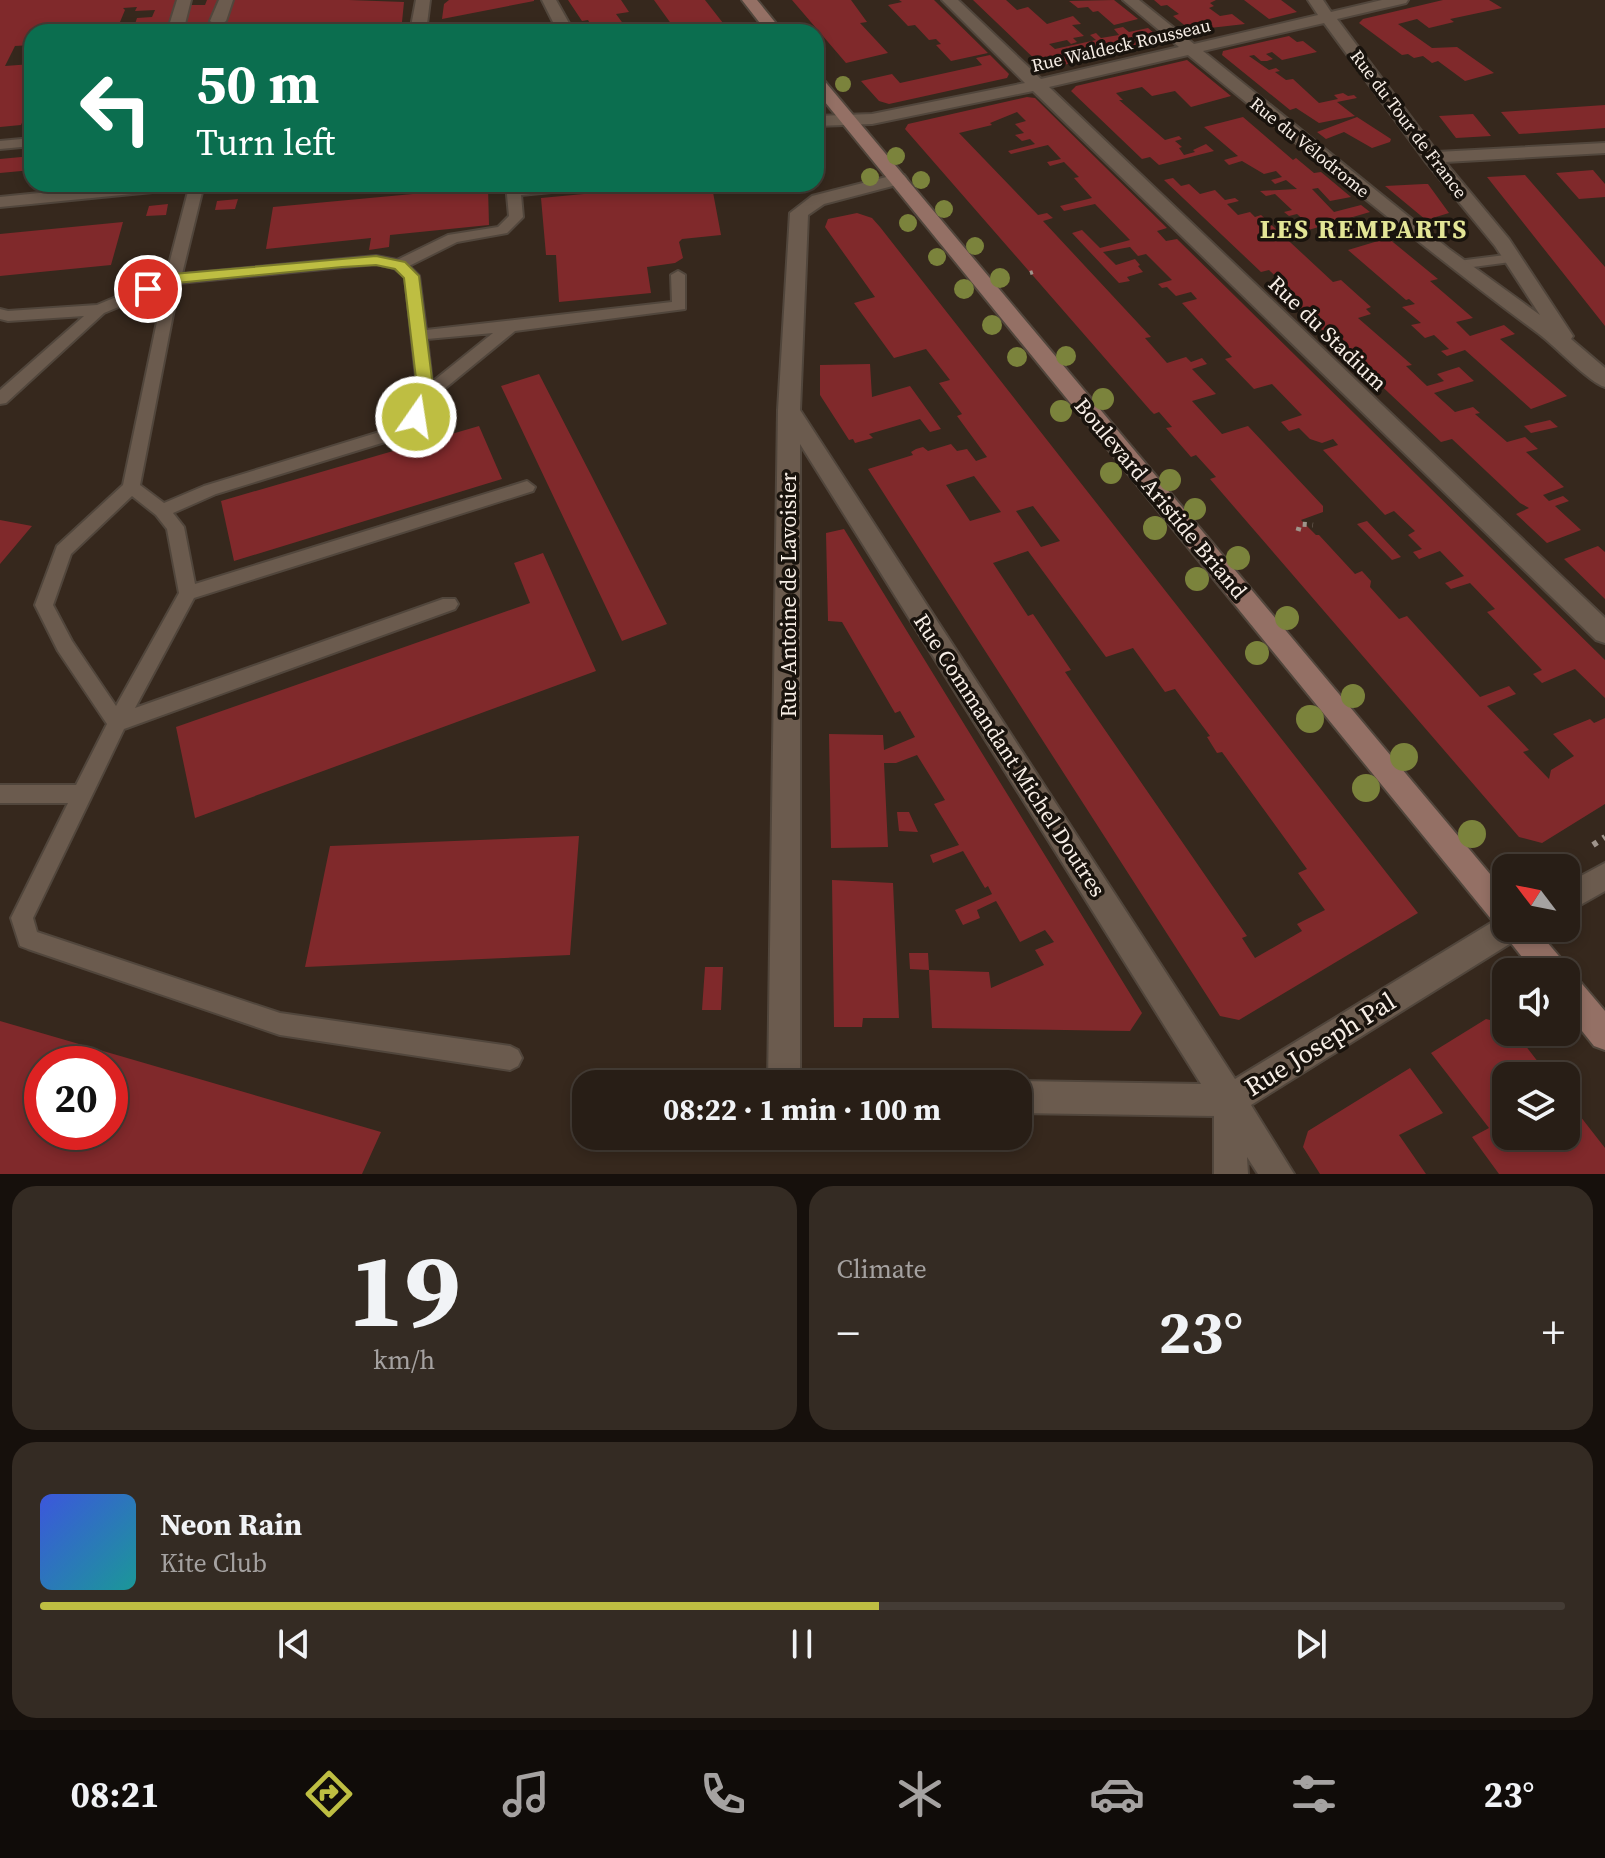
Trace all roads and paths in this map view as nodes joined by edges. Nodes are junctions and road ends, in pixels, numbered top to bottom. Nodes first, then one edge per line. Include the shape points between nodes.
1 (184, 0) edge
2 (226, 0) edge
3 (423, 0) edge
4 (549, 0) edge
5 (749, 0) edge
6 (949, 0) edge
7 (1130, 0) edge
8 (1315, 0) edge
9 (1401, 0) edge
10 (1328, 17) junction
11 (218, 21) dead end
12 (177, 24) edge
13 (419, 24) edge
14 (562, 24) edge
15 (768, 24) edge
16 (1188, 49) junction
17 (1037, 85) junction
18 (824, 90) edge
19 (848, 119) junction
20 (824, 120) edge
21 (24, 143) edge
22 (0, 145) edge
23 (1605, 148) edge
24 (1432, 158) junction
25 (898, 179) junction
26 (102, 192) edge
27 (195, 192) edge
28 (514, 192) edge
29 (0, 202) edge
30 (1513, 258) junction
31 (399, 265) junction
32 (1458, 265) junction
33 (678, 275) dead end
34 (173, 279) junction
35 (99, 310) junction
36 (3, 317) edge
37 (511, 327) junction
38 (419, 335) junction
39 (1572, 349) junction
40 (1605, 380) edge
41 (426, 395) junction
42 (0, 399) edge
43 (789, 410) junction
44 (131, 487) junction
45 (527, 487) dead end
46 (162, 511) junction
47 (1313, 525) dead end
48 (1298, 531) dead end
49 (188, 593) junction
50 (449, 604) dead end
51 (1605, 633) edge
52 (117, 723) junction
53 (0, 794) edge
54 (82, 794) junction
55 (1605, 876) edge
56 (1580, 891) edge
57 (1492, 898) edge
58 (1492, 938) edge
59 (1528, 942) edge
60 (1542, 958) edge
61 (1580, 1005) edge
62 (1605, 1035) edge
63 (510, 1058) dead end
64 (784, 1070) edge
65 (1032, 1097) edge
66 (1230, 1100) junction
67 (1231, 1174) edge
68 (1277, 1174) edge

1 - 12 street
2 - 11 street
3 - 13 street
4 - 14 street
5 - 15 main road
6 - 17 street, Rue du Stadium
7 - 16 street, Rue du Vélodrome
8 - 10 street, Rue du Tour de France
9 - 10 street, Rue Waldeck Rousseau
10 - 16 street, Rue Waldeck Rousseau
10 - 24 street, Rue du Tour de France
16 - 17 street, Rue Waldeck Rousseau
16 - 32 street, Rue du Vélodrome
17 - 19 street, Rue Waldeck Rousseau via 872,119
17 - 51 street, Rue du Stadium
18 - 19 main road, Boulevard Aristide Briand
19 - 20 street, Rue Waldeck Rousseau
19 - 25 main road, Boulevard Aristide Briand
21 - 22 lane
23 - 24 street
24 - 30 street, Rue du Tour de France
25 - 43 street, Rue Antoine de Lavoisier via 818,200 799,213
25 - 57 main road, Boulevard Aristide Briand
26 - 29 street
27 - 34 lane
28 - 31 lane via 516,217 502,230 453,238
30 - 32 lane
30 - 39 street, Rue du Tour de France
31 - 34 lane via 365,261
31 - 38 lane via 412,276
32 - 39 street, Rue du Vélodrome
33 - 37 lane via 680,306
34 - 35 lane
34 - 44 lane
35 - 36 lane
35 - 42 lane
37 - 38 lane
37 - 41 lane
38 - 41 lane
39 - 40 street, Rue du Vélodrome
41 - 46 lane via 405,430 210,490
43 - 64 street, Rue Antoine de Lavoisier
43 - 66 street, Rue Commandant Michel Doutres
44 - 46 lane
44 - 52 lane via 63,551 44,605
45 - 49 lane
46 - 49 lane via 175,527
47 - 48 path via 1300,524
49 - 52 lane
50 - 52 lane
52 - 54 lane
53 - 54 lane
54 - 63 lane via 22,918 28,939 280,1024
55 - 56 street
58 - 66 street, Rue Joseph Pal
59 - 60 main road
61 - 62 main road
65 - 66 street, Rue Joseph Pal
66 - 67 street
66 - 68 street, Rue Commandant Michel Doutres

